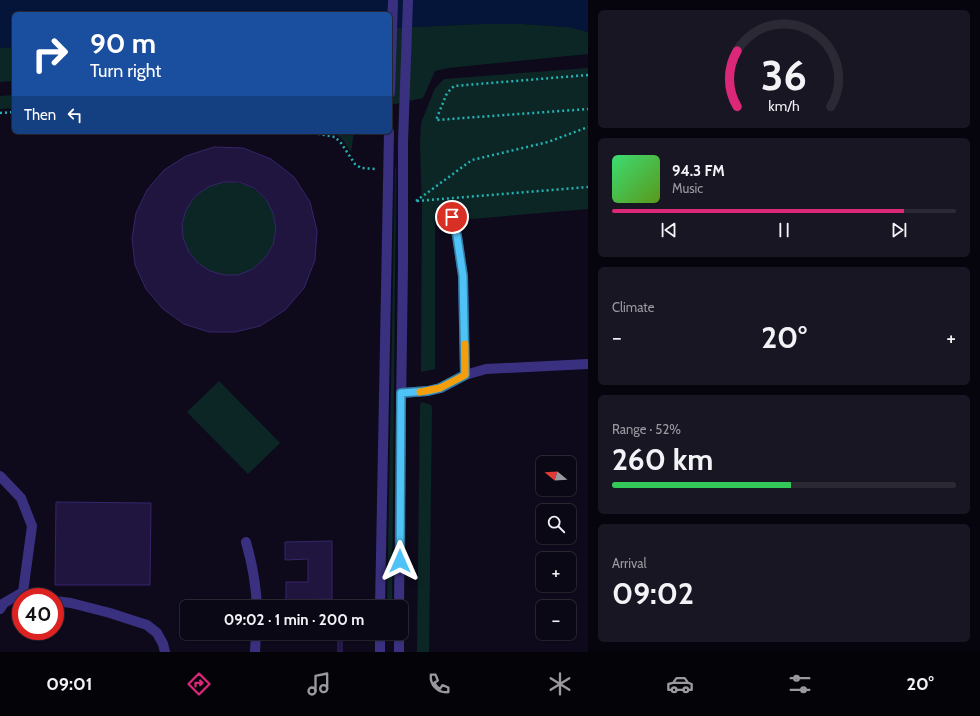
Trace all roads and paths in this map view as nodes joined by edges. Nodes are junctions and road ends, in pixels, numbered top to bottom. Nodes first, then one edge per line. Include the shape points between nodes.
1 (393, 0) edge
2 (408, 0) edge
3 (392, 31) edge
4 (588, 75) edge
5 (588, 109) edge
6 (12, 112) edge
7 (0, 113) edge
8 (588, 127) edge
9 (318, 134) edge
10 (388, 137) edge
11 (376, 169) dead end
12 (588, 187) edge
13 (452, 217) dead end
14 (588, 364) edge
15 (465, 375) junction
16 (401, 393) junction
17 (0, 476) edge
18 (246, 542) dead end
19 (24, 588) edge
20 (12, 598) edge
21 (256, 600) edge
22 (380, 600) edge
23 (399, 600) edge
24 (64, 602) edge
25 (0, 610) edge
26 (256, 640) edge
27 (380, 640) edge
28 (399, 640) edge
29 (165, 652) edge
30 (255, 652) edge
31 (380, 652) edge
32 (399, 652) edge

1 - 3 street
2 - 16 street via 403,142
4 - 5 path via 454,86 447,93 436,120
6 - 7 path
8 - 12 path via 548,142 472,160 416,201
9 - 11 path via 334,137 342,143 350,158 361,168
10 - 22 street
13 - 15 street via 463,276
14 - 15 street via 497,368
15 - 16 street via 440,388
16 - 23 street
17 - 19 street via 21,498 32,526
18 - 21 street via 252,564
20 - 25 street via 4,603
24 - 29 street via 147,625 157,633
26 - 30 street
27 - 31 street
28 - 32 street

